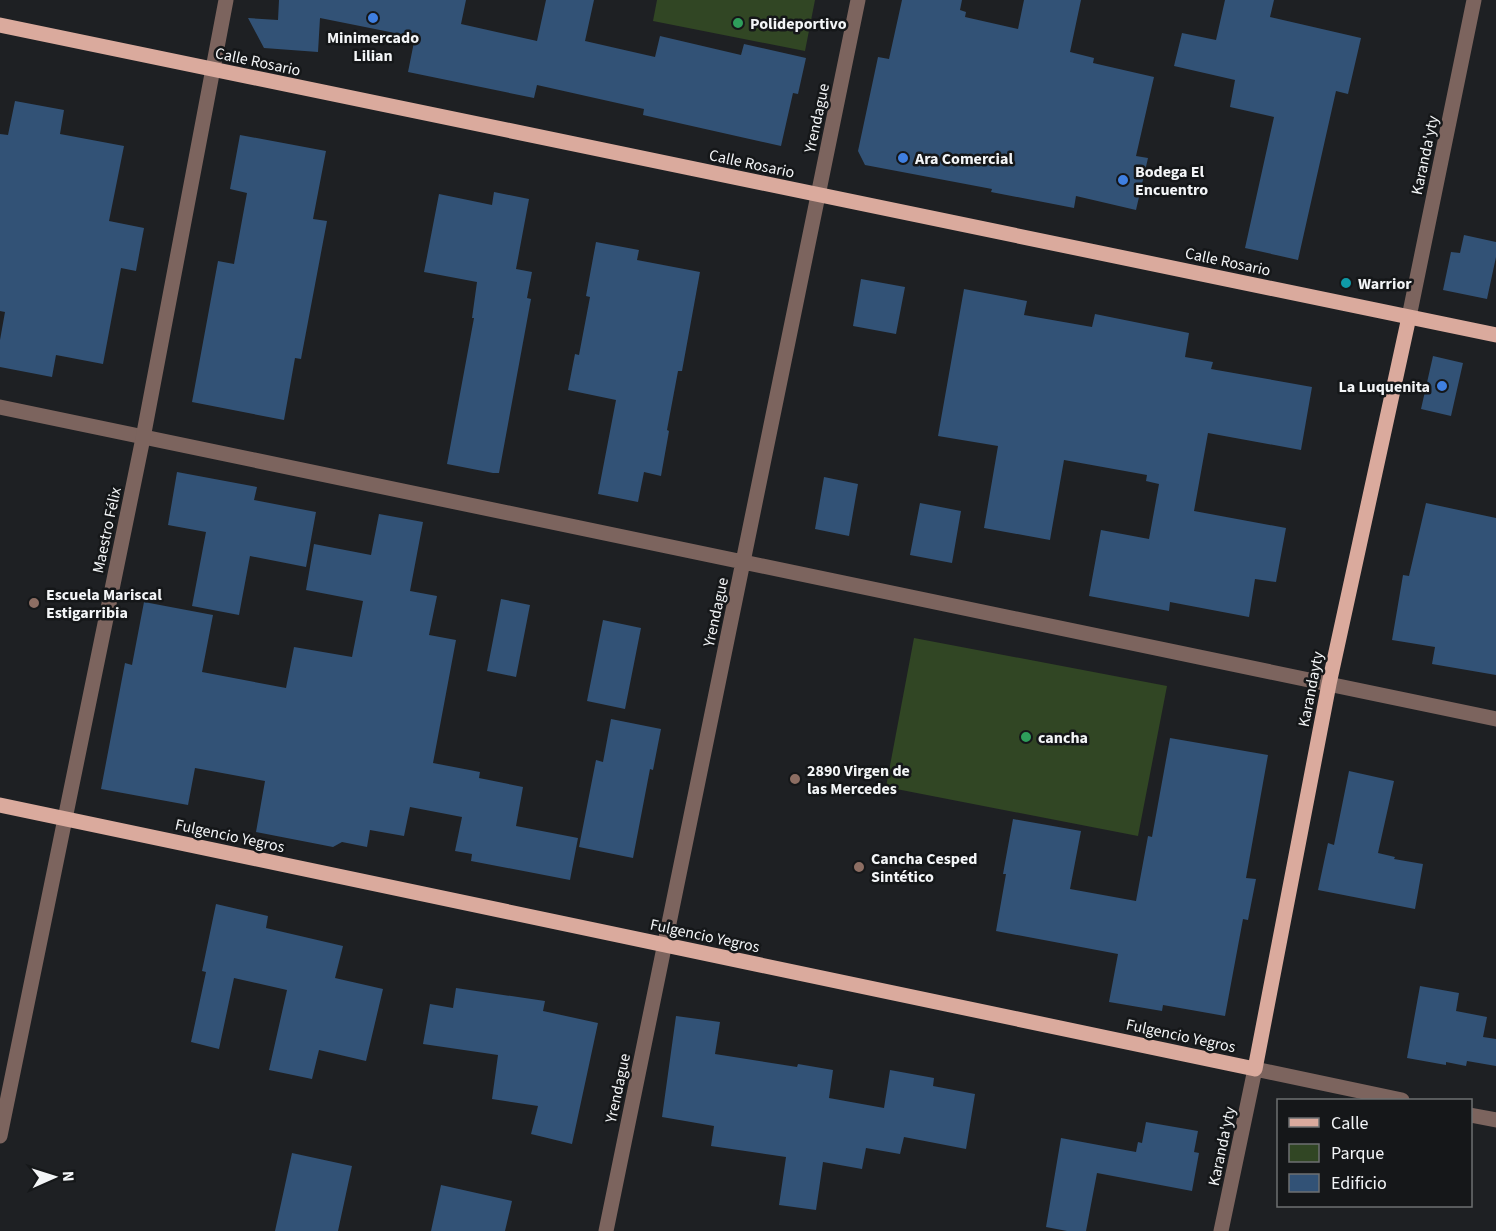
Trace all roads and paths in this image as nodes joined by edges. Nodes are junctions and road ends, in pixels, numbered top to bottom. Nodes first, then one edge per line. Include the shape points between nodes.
1 (226, 0) edge
2 (858, 0) edge
3 (1474, 0) edge
4 (0, 26) edge
5 (212, 69) junction
6 (818, 195) junction
7 (1409, 317) junction
8 (1496, 335) edge
9 (0, 407) edge
10 (143, 438) junction
11 (743, 562) junction
12 (1329, 684) junction
13 (1496, 719) edge
14 (0, 806) edge
15 (65, 818) junction
16 (665, 945) junction
17 (1255, 1069) junction
18 (1393, 1099) edge
19 (1472, 1115) edge
20 (1496, 1120) edge
21 (0, 1136) edge
22 (606, 1231) edge
23 (1221, 1231) edge

1 - 5 street, Maestro Félix
2 - 6 street, Yrendague
3 - 7 street, Karanda'yty
4 - 5 main road, Calle Rosario
5 - 6 main road, Calle Rosario
5 - 10 street, Maestro Félix
6 - 7 main road, Calle Rosario
6 - 11 street, Yrendague
7 - 8 main road, Calle Rosario
7 - 12 main road, Karandayty
9 - 10 street
10 - 11 street
10 - 15 street, Maestro Félix
11 - 12 street
11 - 16 street, Yrendague
12 - 13 street
12 - 17 main road, Karandayty
14 - 15 main road, Fulgencio Yegros
15 - 16 main road, Fulgencio Yegros
15 - 21 street, Maestro Félix
16 - 17 main road, Fulgencio Yegros
16 - 22 street, Yrendague
17 - 18 street, Fulgencio Yegros
17 - 23 street, Karanda'yty
19 - 20 street

